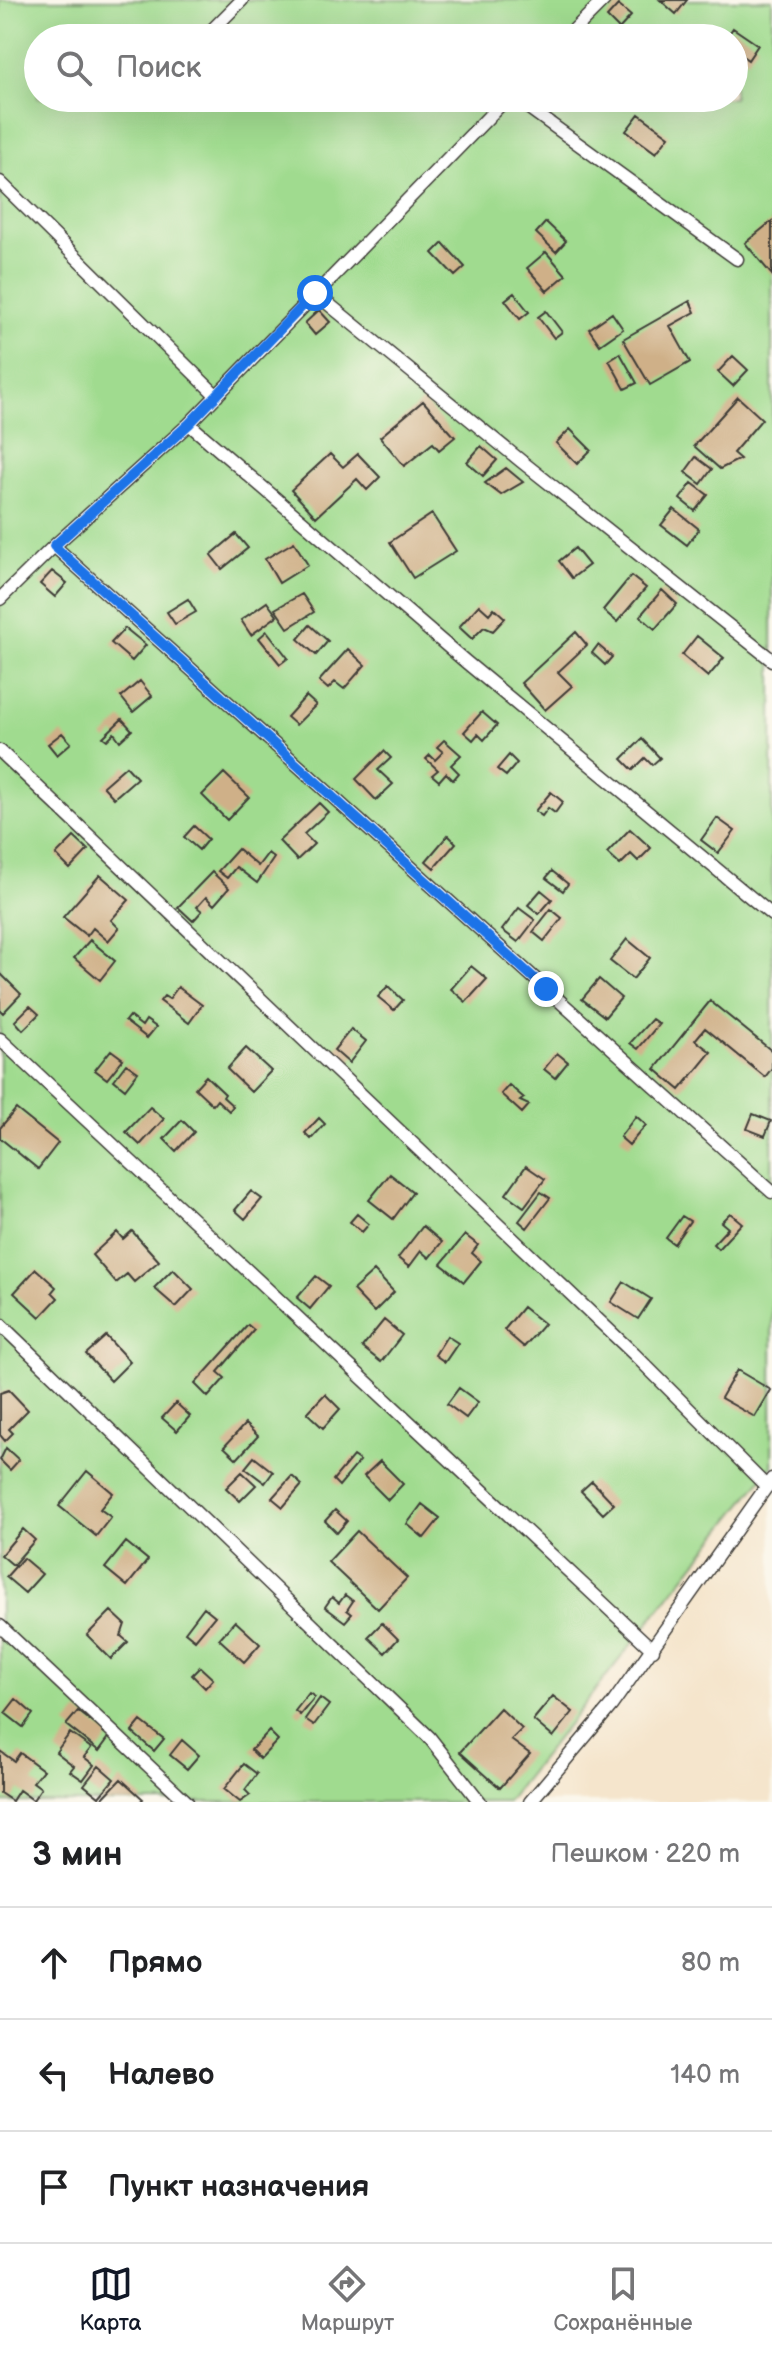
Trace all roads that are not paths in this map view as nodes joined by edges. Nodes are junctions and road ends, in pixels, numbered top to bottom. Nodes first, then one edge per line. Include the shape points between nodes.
1 (242, 0) edge
2 (604, 0) edge
3 (218, 24) edge
4 (580, 24) edge
5 (493, 112) edge
6 (534, 112) edge
7 (3, 191) edge
8 (737, 259) dead end
9 (315, 293) junction
10 (217, 396) junction
11 (189, 424) junction
12 (54, 546) junction
13 (0, 599) edge
14 (772, 660) edge
15 (0, 751) edge
16 (772, 915) edge
17 (0, 1039) edge
18 (772, 1192) edge
19 (0, 1324) edge
20 (770, 1483) edge
21 (0, 1626) edge
22 (653, 1650) junction
23 (187, 1802) edge
24 (480, 1802) edge
25 (530, 1802) edge

1 - 3 lane
2 - 4 lane
5 - 9 lane
6 - 8 lane
7 - 10 lane
9 - 10 lane
9 - 14 lane
10 - 11 lane
11 - 12 lane
11 - 16 lane
12 - 13 lane
12 - 18 lane
15 - 20 lane
17 - 22 lane
19 - 24 lane via 429,1737
20 - 22 lane
21 - 23 lane
22 - 25 lane

